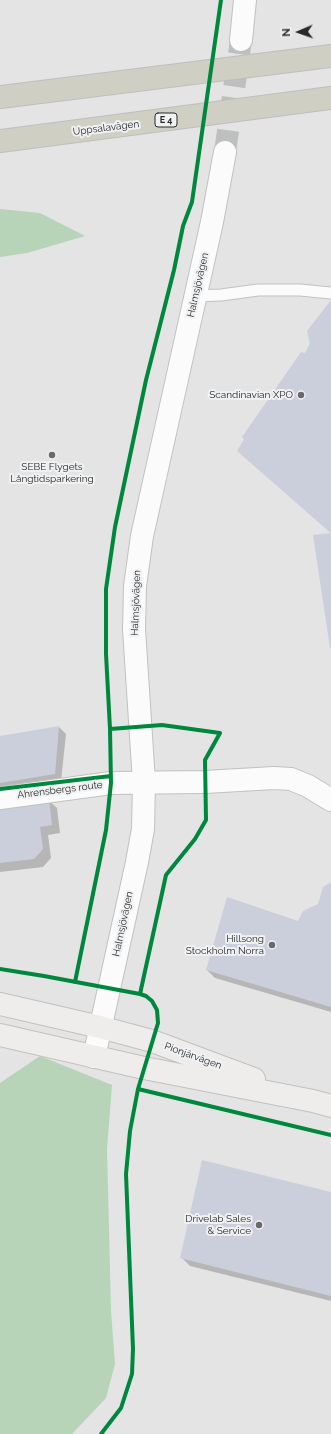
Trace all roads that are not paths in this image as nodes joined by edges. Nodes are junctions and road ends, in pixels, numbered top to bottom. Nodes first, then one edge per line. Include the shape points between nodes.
1 (245, 0) edge
2 (241, 40) tunnel mouth
3 (331, 56) edge
4 (0, 98) edge
5 (331, 98) edge
6 (0, 141) edge
7 (225, 152) tunnel mouth
8 (331, 293) edge
9 (195, 296) junction
10 (144, 782) junction
11 (0, 798) edge
12 (331, 800) edge
13 (0, 1004) edge
14 (100, 1027) junction
15 (0, 1035) edge
16 (94, 1057) junction
17 (322, 1103) edge

1 - 2 street
3 - 4 highway
5 - 6 highway, Uppsalavägen / E 4
7 - 9 street, Halmsjövägen
8 - 9 lane via 258,290
9 - 10 street, Halmsjövägen via 142,536 135,586 134,629
10 - 11 street, Ahrensbergs route
10 - 12 street, Ahrensbergs route via 291,779
10 - 14 street, Halmsjövägen via 143,829
13 - 14 main road, Pionjärvägen
14 - 16 street, Halmsjövägen
14 - 17 main road, Pionjärvägen via 152,1041
15 - 16 main road, Pionjärvägen
16 - 17 main road, Pionjärvägen

